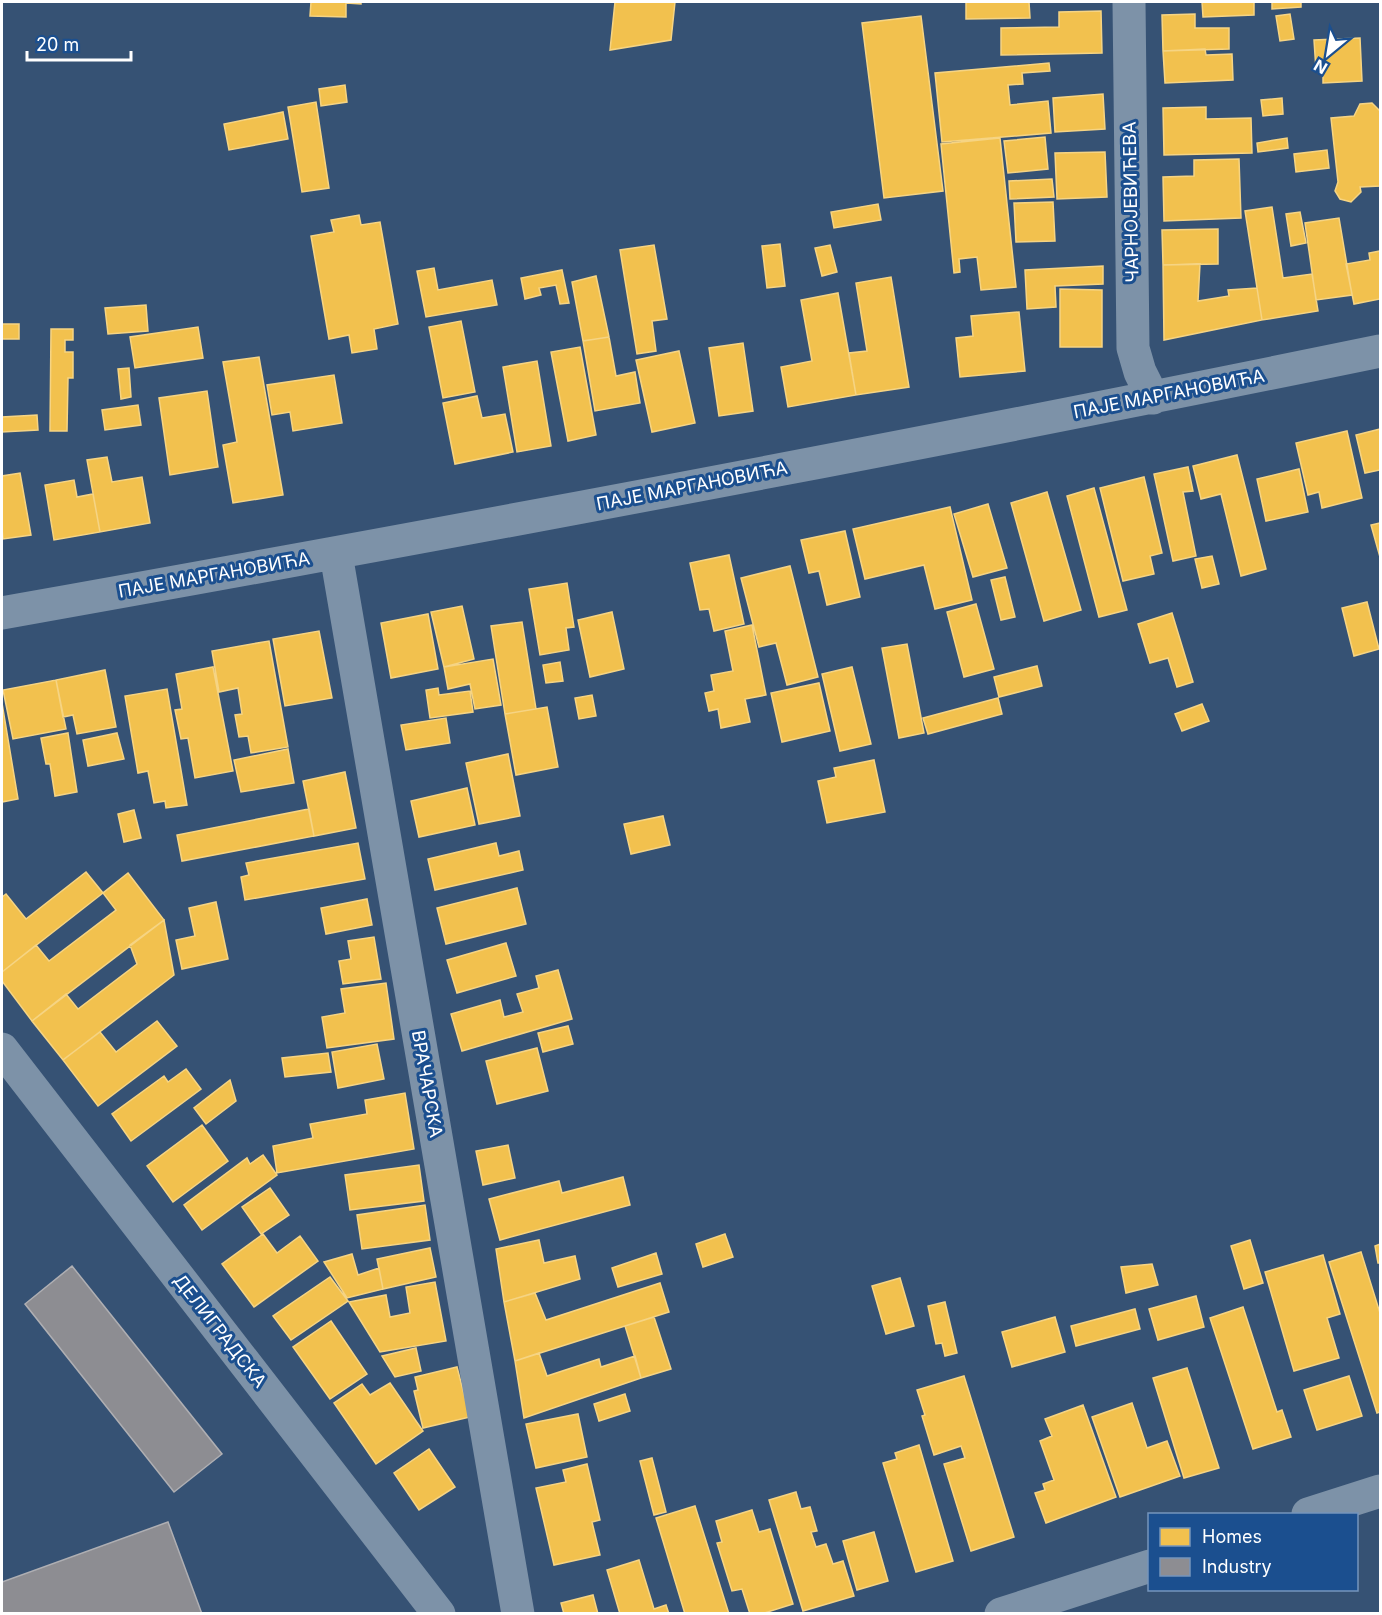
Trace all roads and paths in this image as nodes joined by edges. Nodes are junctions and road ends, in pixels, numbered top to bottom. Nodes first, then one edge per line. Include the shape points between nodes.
1 (1129, 2) edge
2 (1380, 351) edge
3 (1153, 398) junction
4 (336, 554) junction
5 (2, 613) edge
6 (2, 1049) edge
7 (1380, 1491) edge
8 (1314, 1513) edge
9 (1148, 1566) edge
10 (439, 1614) edge
11 (518, 1614) edge
12 (1001, 1614) edge

1 - 3 street, ЧАРНОЈЕВИЋЕВА via 1133,348
2 - 3 street, ПАЈЕ МАРГАНОВИЋА
3 - 4 street, ПАЈЕ МАРГАНОВИЋА
4 - 5 street, ПАЈЕ МАРГАНОВИЋА
4 - 11 street, ВРАЧАРСКА
6 - 10 street, ДЕЛИГРАДСКА
7 - 8 street
9 - 12 street

